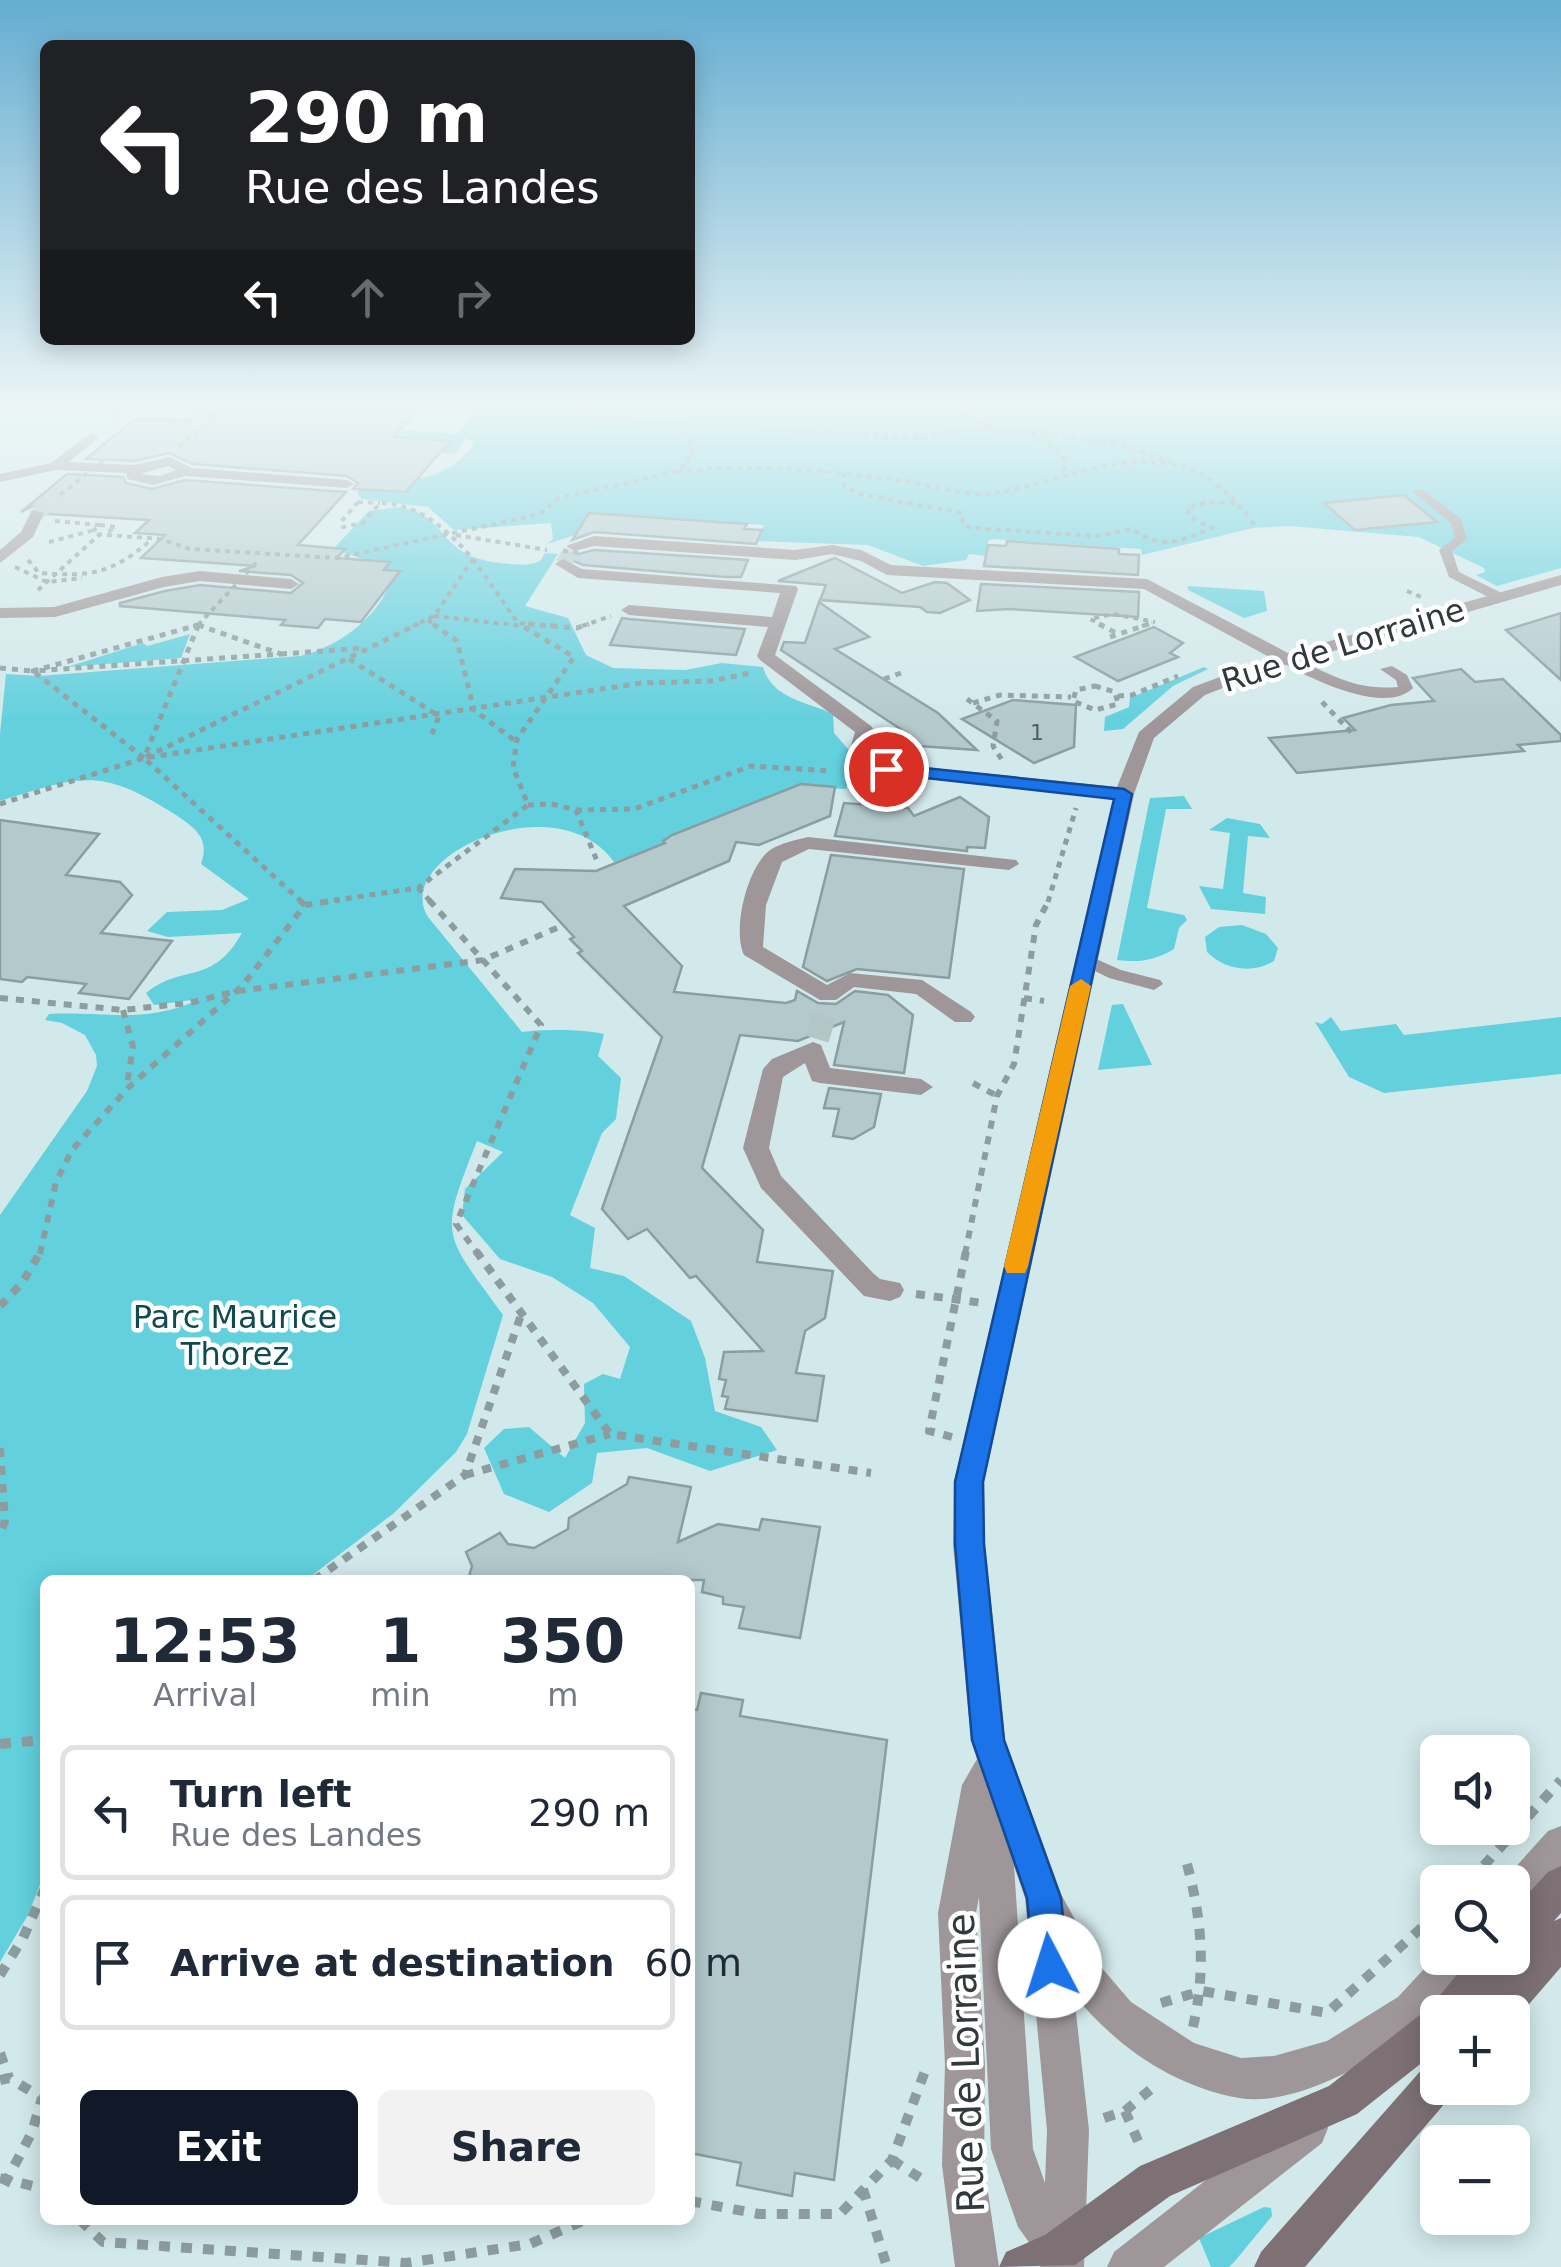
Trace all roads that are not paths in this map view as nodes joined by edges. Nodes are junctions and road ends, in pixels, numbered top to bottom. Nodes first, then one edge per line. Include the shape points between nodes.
1 (1447, 514) edge
2 (35, 518) tunnel mouth
3 (6, 561) edge
4 (1561, 580) edge
5 (291, 584) dead end
6 (1499, 598) junction
7 (628, 610) road end
8 (0, 613) edge
9 (778, 623) junction
10 (1286, 659) junction
11 (1387, 669) dead end
12 (1124, 794) junction
13 (1009, 864) dead end
14 (1087, 960) junction
15 (1154, 984) dead end
16 (963, 1017) dead end
17 (921, 1087) dead end
18 (890, 1290) road end
19 (988, 1740) junction
20 (1561, 1844) edge
21 (1530, 1878) edge
22 (1561, 1885) edge
23 (1044, 1898) junction
24 (1530, 1920) edge
25 (1561, 1936) edge
26 (1445, 1975) edge
27 (1482, 1975) edge
28 (1463, 1995) edge
29 (1511, 1995) edge
30 (1420, 2038) edge
31 (1343, 2100) junction
32 (1420, 2102) edge
33 (1056, 2264) edge
34 (1277, 2264) edge
35 (977, 2267) edge
36 (1129, 2267) edge

1 - 6 lane via 1461,539 1445,550 1453,574
2 - 3 street
4 - 6 street, Rue de Lorraine
5 - 8 street via 200,576 55,612
6 - 10 street, Rue de Lorraine
7 - 9 street
9 - 10 street via 790,588 578,572 571,553 594,541 796,555 812,549 860,553 887,570 1147,584
9 - 12 street via 766,656 865,730 854,766
10 - 11 lane via 1354,692 1406,688
10 - 12 street, Rue de Lorraine via 1199,691 1167,714 1138,749
12 - 14 street, Rue de Lorraine
13 - 16 street via 808,844 771,861 749,932 752,950 827,1002 850,980 922,987
14 - 15 lane
14 - 19 street, Rue de Lorraine via 969,1482
17 - 18 street via 820,1075 815,1044 771,1075 756,1148 770,1181 862,1280
19 - 23 street, Rue de Lorraine
19 - 33 street via 1012,2149
19 - 35 street, Rue de Lorraine via 956,1913 964,2165
20 - 21 street
22 - 24 street
23 - 26 street via 1087,1982 1117,2016 1185,2060 1241,2078 1335,2059 1412,2012
23 - 33 street, Rue de Lorraine via 1068,2130
25 - 29 street
27 - 28 street
30 - 31 street
31 - 33 street via 1155,2180
31 - 36 street
32 - 34 street

